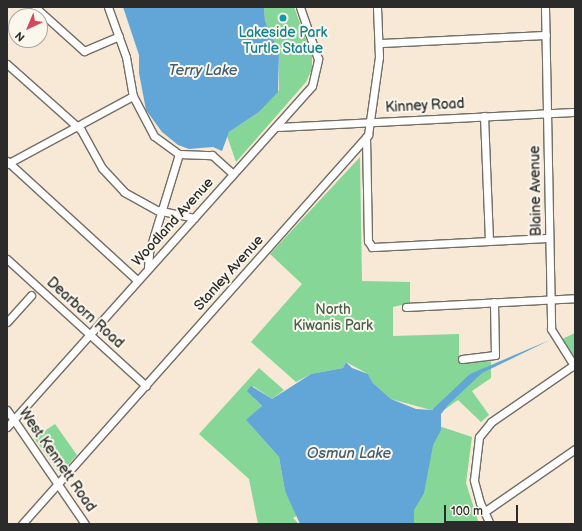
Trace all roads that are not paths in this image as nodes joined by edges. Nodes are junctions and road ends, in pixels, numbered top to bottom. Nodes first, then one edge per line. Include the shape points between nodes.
1 (35, 7) edge
2 (108, 7) edge
3 (300, 7) edge
4 (377, 7) edge
5 (545, 7) edge
6 (546, 35) junction
7 (119, 36) junction
8 (380, 43) junction
9 (7, 64) edge
10 (133, 96) junction
11 (575, 112) edge
12 (548, 113) junction
13 (484, 116) junction
14 (373, 122) junction
15 (76, 127) junction
16 (276, 127) junction
17 (366, 137) junction
18 (179, 154) junction
19 (8, 163) edge
20 (233, 174) junction
21 (161, 211) junction
22 (194, 218) junction
23 (550, 238) junction
24 (489, 241) junction
25 (7, 259) edge
26 (148, 268) junction
27 (137, 280) junction
28 (31, 295) dead end
29 (575, 298) edge
30 (550, 299) junction
31 (494, 302) junction
32 (406, 307) dead end
33 (7, 322) edge
34 (89, 334) junction
35 (462, 359) dead end
36 (574, 365) edge
37 (146, 386) junction
38 (7, 410) edge
39 (13, 420) junction
40 (7, 427) edge
41 (575, 449) edge
42 (58, 484) junction
43 (484, 512) junction
44 (22, 524) edge
45 (86, 524) edge
46 (490, 524) edge

1 - 7 street via 84,51
2 - 7 street
3 - 16 street, Woodland Avenue via 316,52 318,72 312,86
4 - 8 street, Stanley Avenue
5 - 6 street, Blaine Avenue
6 - 8 street
6 - 12 street, Blaine Avenue
7 - 10 street
8 - 14 street, Stanley Avenue
9 - 15 street
10 - 15 street
10 - 18 street via 154,136
11 - 12 street, Kinney Road
12 - 13 street, Kinney Road
12 - 23 street, Blaine Avenue
13 - 14 street, Kinney Road
13 - 24 street
14 - 16 street, Kinney Road
14 - 17 street, Stanley Avenue
15 - 19 street
15 - 21 street via 116,185 137,201
16 - 20 street, Woodland Avenue
17 - 24 street via 368,241 374,247
17 - 37 street, Stanley Avenue
18 - 20 street via 212,156
18 - 21 street
19 - 27 street
20 - 22 street, Woodland Avenue
21 - 22 street
21 - 26 street via 149,252
22 - 26 street, Woodland Avenue
23 - 24 street
23 - 30 street, Blaine Avenue
25 - 34 street, Dearborn Road
26 - 27 street, Woodland Avenue
27 - 34 street, Woodland Avenue
28 - 33 street
29 - 30 street
30 - 31 street
30 - 36 street, Blaine Avenue via 552,334
31 - 32 street
31 - 35 street via 494,356
34 - 37 street, Dearborn Road
34 - 39 street, Woodland Avenue
36 - 43 street via 483,430 477,442 473,471
37 - 42 street, Stanley Avenue
38 - 39 street, West Kennett Road
39 - 40 street, Woodland Avenue
39 - 42 street, West Kennett Road
41 - 43 street
42 - 44 street, Stanley Avenue
42 - 45 street, West Kennett Road
43 - 46 street

